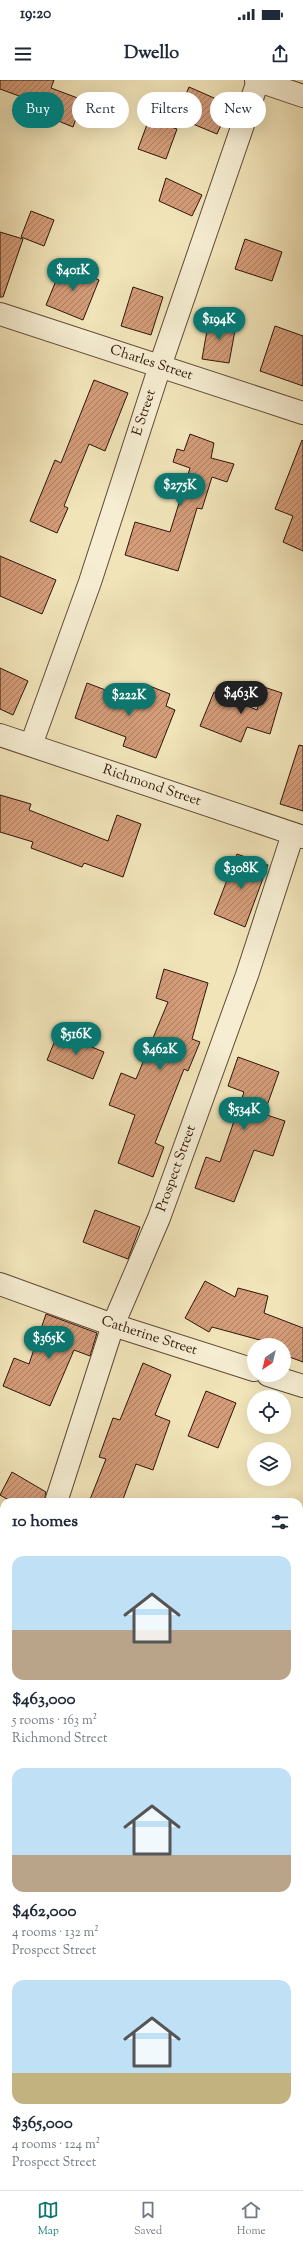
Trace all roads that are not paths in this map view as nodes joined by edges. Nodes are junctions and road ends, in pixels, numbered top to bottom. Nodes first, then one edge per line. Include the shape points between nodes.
1 (257, 80) edge
2 (303, 96) edge
3 (0, 314) edge
4 (160, 366) junction
5 (303, 413) edge
6 (0, 735) edge
7 (30, 745) junction
8 (298, 835) edge
9 (0, 1284) edge
10 (113, 1325) junction
11 (247, 1368) edge
12 (290, 1382) edge
13 (303, 1386) edge
14 (57, 1498) edge

1 - 2 street
1 - 4 street, E Street
3 - 4 street, Charles Street
4 - 5 street, Charles Street
4 - 7 street, E Street via 90,582
6 - 7 street, Richmond Street
7 - 8 street, Richmond Street
8 - 10 street, Prospect Street via 159,1218
9 - 10 street, Catherine Street
10 - 11 street, Catherine Street
10 - 14 street, Prospect Street
12 - 13 street

